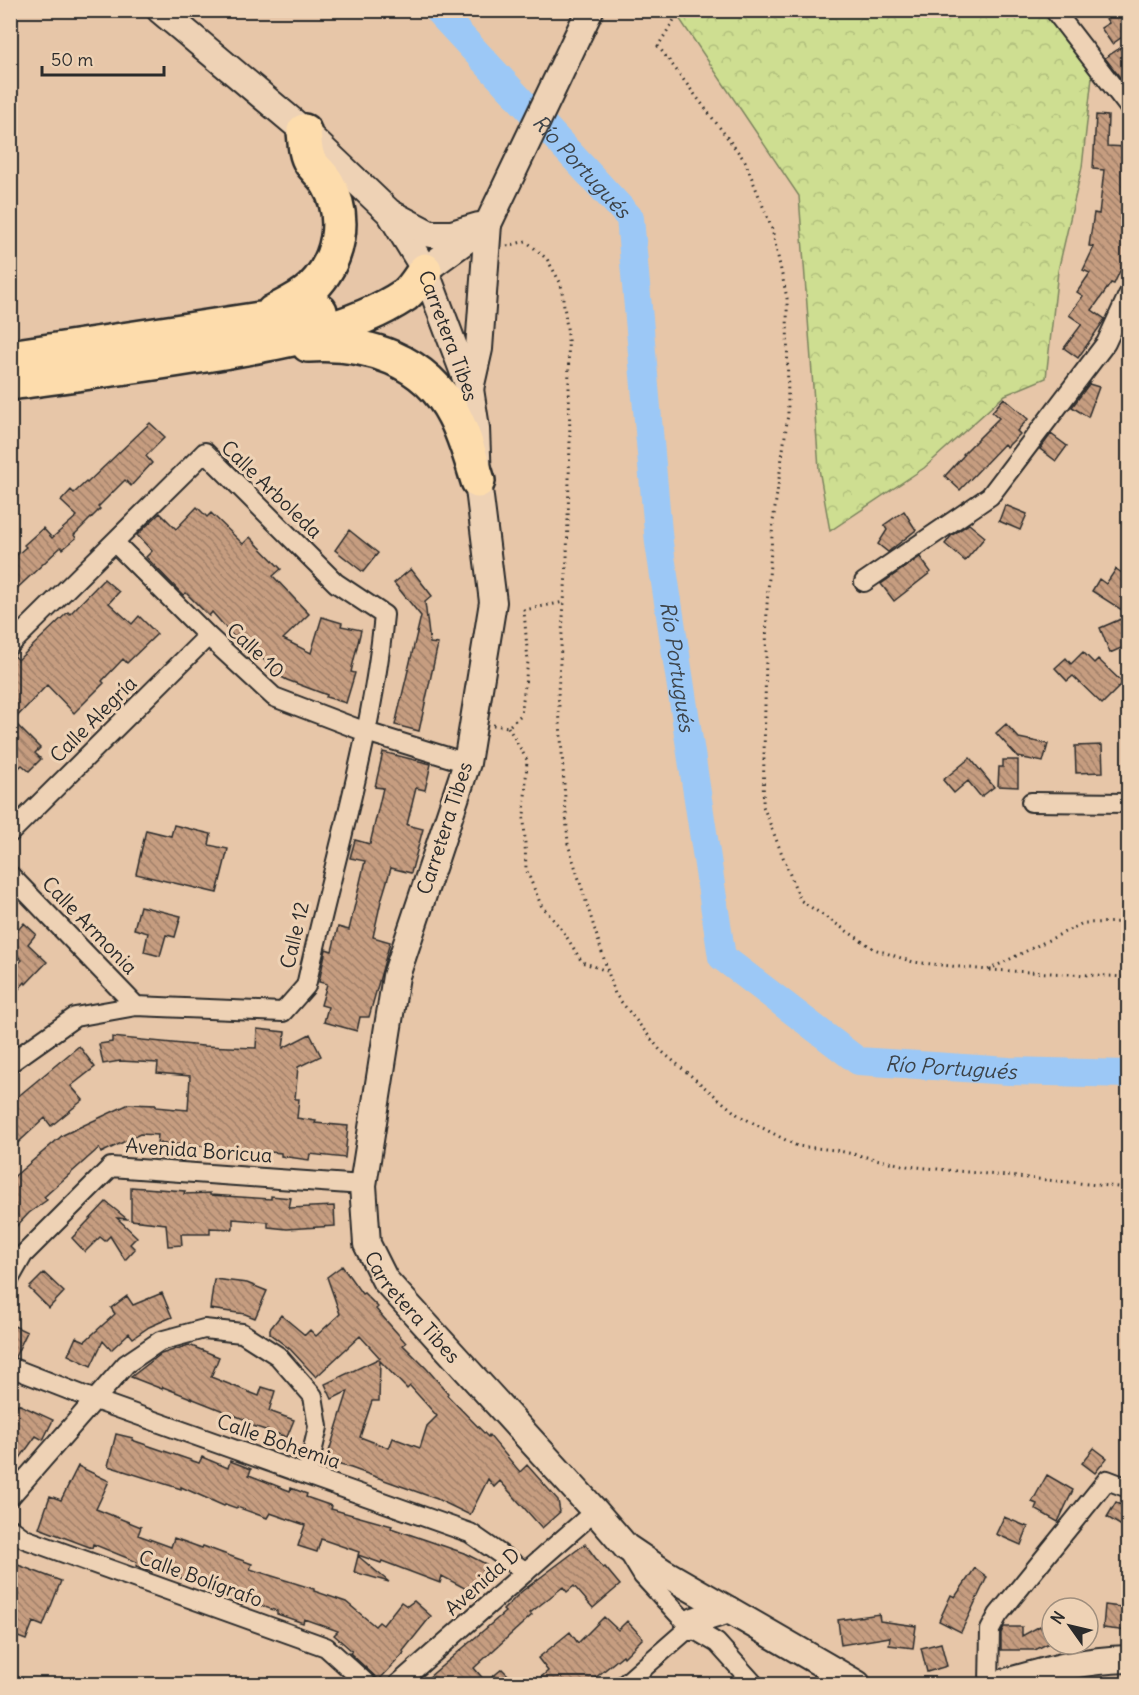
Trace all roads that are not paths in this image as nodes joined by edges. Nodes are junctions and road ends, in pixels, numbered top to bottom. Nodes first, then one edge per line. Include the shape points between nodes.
1 (160, 10) edge
2 (590, 10) edge
3 (1054, 10) edge
4 (1128, 106) edge
5 (304, 131) junction
6 (390, 213) junction
7 (490, 220) junction
8 (425, 270) junction
9 (1128, 295) edge
10 (270, 331) junction
11 (10, 357) edge
12 (10, 383) edge
13 (470, 389) junction
14 (478, 481) junction
15 (114, 542) junction
16 (864, 582) dead end
17 (208, 636) junction
18 (10, 645) edge
19 (381, 648) joint
20 (366, 732) junction
21 (467, 763) junction
22 (1031, 802) dead end
23 (1128, 802) edge
24 (10, 833) edge
25 (10, 875) edge
26 (136, 1006) junction
27 (10, 1063) edge
28 (363, 1185) junction
29 (10, 1278) edge
30 (10, 1367) edge
31 (95, 1400) junction
32 (307, 1474) junction
33 (1128, 1488) edge
34 (10, 1497) edge
35 (595, 1511) junction
36 (10, 1528) edge
37 (626, 1547) junction
38 (526, 1572) junction
39 (729, 1610) junction
40 (690, 1627) junction
41 (1128, 1659) edge
42 (367, 1684) edge
43 (398, 1684) edge
44 (625, 1684) edge
45 (754, 1684) edge
46 (857, 1684) edge
47 (989, 1684) edge
48 (999, 1684) edge

1 - 5 street, Carretera Tibes
2 - 7 street
3 - 4 street
5 - 6 street, Carretera Tibes
5 - 10 highway via 309,161 329,185 334,199 337,247 312,288
6 - 7 street via 430,234 452,234
6 - 8 street, Carretera Tibes
7 - 8 street
7 - 13 street via 479,349
8 - 10 highway via 407,293 352,321
8 - 13 street, Carretera Tibes
9 - 16 street via 1106,343 990,496
10 - 11 highway
10 - 12 highway via 146,365
10 - 14 highway via 304,346 333,344 379,352 413,370 439,393 455,417
13 - 14 street, Carretera Tibes via 477,428
14 - 21 street, Carretera Tibes via 493,602
15 - 17 street, Calle 10
15 - 18 street, Calle Arboleda
15 - 19 street, Calle Arboleda via 205,452 336,583 384,615
17 - 20 street, Calle 10 via 274,697
17 - 24 street, Calle Alegría
19 - 20 street, Calle 12
20 - 21 street, Calle 10
20 - 26 street, Calle 12 via 306,986 283,1012
21 - 28 street, Carretera Tibes via 396,976
22 - 23 street
25 - 26 street, Calle Armonia
26 - 27 street, Calle 12 via 75,1017
28 - 29 street, Avenida Boricua via 111,1167 22,1255
28 - 35 street, Carretera Tibes via 367,1244 385,1280
30 - 31 street, Calle Bohemia
31 - 32 street, Calle Bohemia
31 - 32 street via 126,1364 160,1341 204,1329 242,1333 278,1356 313,1396 318,1427
31 - 34 street
32 - 38 street, Calle Bohemia via 470,1533
33 - 47 street via 1107,1480 998,1616 990,1630
35 - 37 street, Carretera Tibes
35 - 38 street, Avenida D
36 - 42 street, Calle Bolígrafo via 25,1539 326,1647
37 - 39 street, Carretera Tibes
37 - 40 street via 643,1576
38 - 43 street, Avenida D
39 - 40 street via 694,1621
39 - 46 street, Carretera Tibes
40 - 44 street
40 - 45 street via 717,1643
41 - 48 street via 1068,1664

